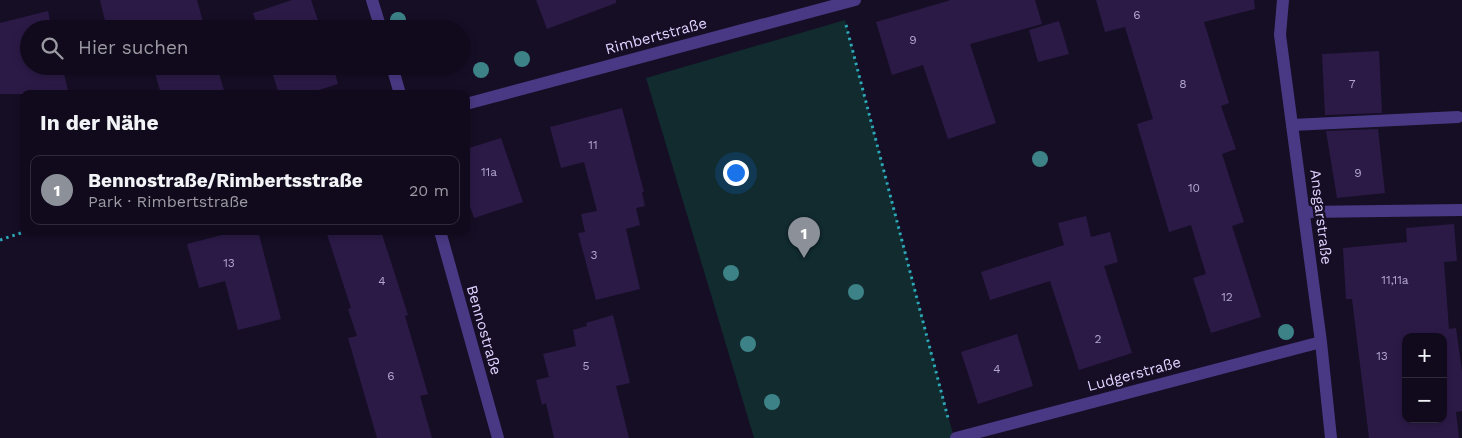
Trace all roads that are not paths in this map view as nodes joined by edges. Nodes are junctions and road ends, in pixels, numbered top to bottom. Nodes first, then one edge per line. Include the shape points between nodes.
1 (372, 0) edge
2 (855, 0) edge
3 (1283, 0) edge
4 (378, 20) edge
5 (395, 75) edge
6 (399, 90) edge
7 (470, 103) edge
8 (1458, 117) dead end
9 (1292, 125) junction
10 (1462, 210) edge
11 (1304, 212) junction
12 (441, 235) edge
13 (1321, 342) junction
14 (498, 438) edge
15 (956, 438) edge
16 (1331, 438) edge

1 - 4 street
2 - 7 street, Rimbertstraße
3 - 9 street, Ansgarstraße via 1280,34
5 - 6 street
8 - 9 street
9 - 11 street, Ansgarstraße
10 - 11 street
11 - 13 street, Ansgarstraße
12 - 14 street, Bennostraße
13 - 15 street, Ludgerstraße
13 - 16 street, Ansgarstraße

